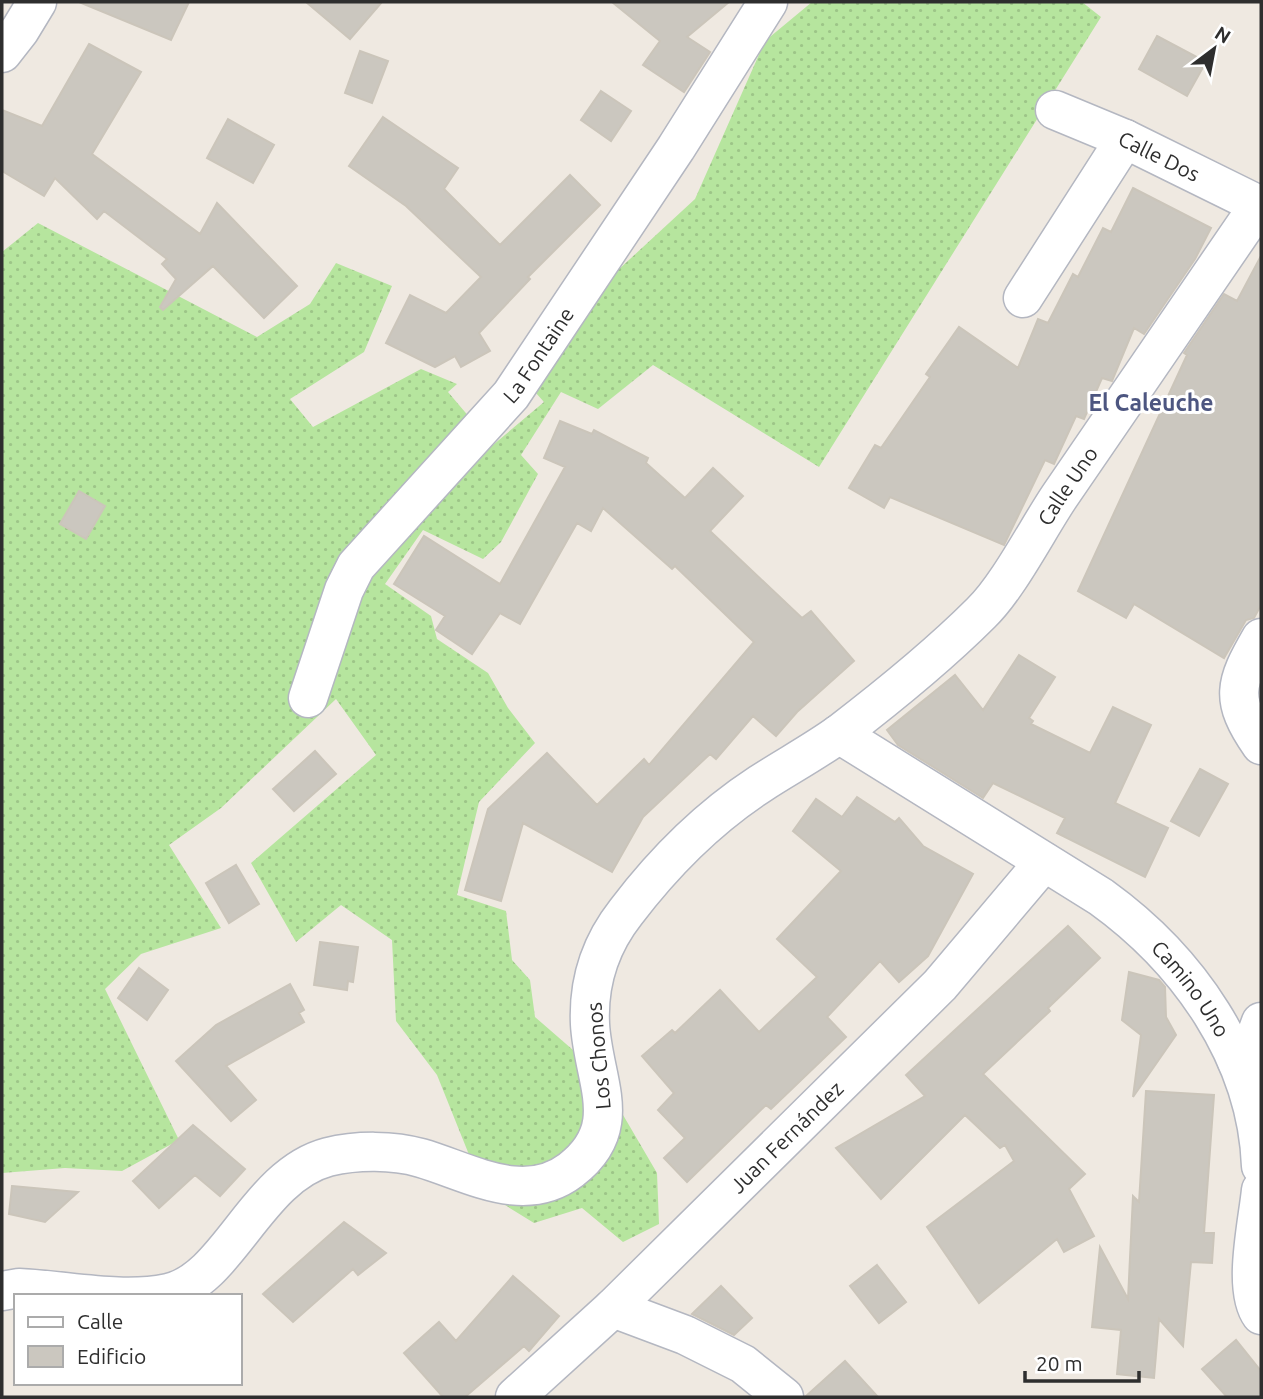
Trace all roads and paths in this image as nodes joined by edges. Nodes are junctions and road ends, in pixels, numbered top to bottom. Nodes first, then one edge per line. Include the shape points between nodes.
1 (37, 2) edge
2 (768, 2) edge
3 (2, 53) edge
4 (1055, 110) dead end
5 (1125, 139) junction
6 (1260, 205) edge
7 (1023, 298) dead end
8 (1261, 638) edge
9 (308, 698) dead end
10 (839, 734) junction
11 (1261, 744) edge
12 (1044, 862) junction
13 (1261, 1022) edge
14 (1237, 1061) junction
15 (1261, 1166) edge
16 (1261, 1190) edge
17 (2, 1291) edge
18 (104, 1294) edge
19 (152, 1294) edge
20 (613, 1308) junction
21 (1261, 1315) edge
22 (515, 1397) edge
23 (785, 1397) edge

1 - 3 street
2 - 9 street, La Fontaine via 511,395 356,566
4 - 5 street, Calle Dos
5 - 6 street, Calle Dos
5 - 7 street
6 - 10 street, Calle Uno via 985,609
8 - 11 street via 1240,674 1238,699
10 - 12 street
10 - 19 street, Los Chonos via 756,786 690,838 658,871 605,942 593,974 590,1025 604,1110 601,1134 586,1157 566,1174 542,1186 503,1185 418,1157 384,1152 327,1157 300,1169 269,1194 209,1269 173,1292
12 - 14 street, Camino Uno via 1133,920 1182,969
12 - 20 street, Juan Fernández via 940,985
13 - 14 street via 1249,1054
14 - 15 street, Camino Uno via 1252,1108
16 - 21 street via 1251,1283
17 - 18 street, Los Chonos
20 - 22 street, Juan Fernández
20 - 23 street via 685,1335 743,1364

